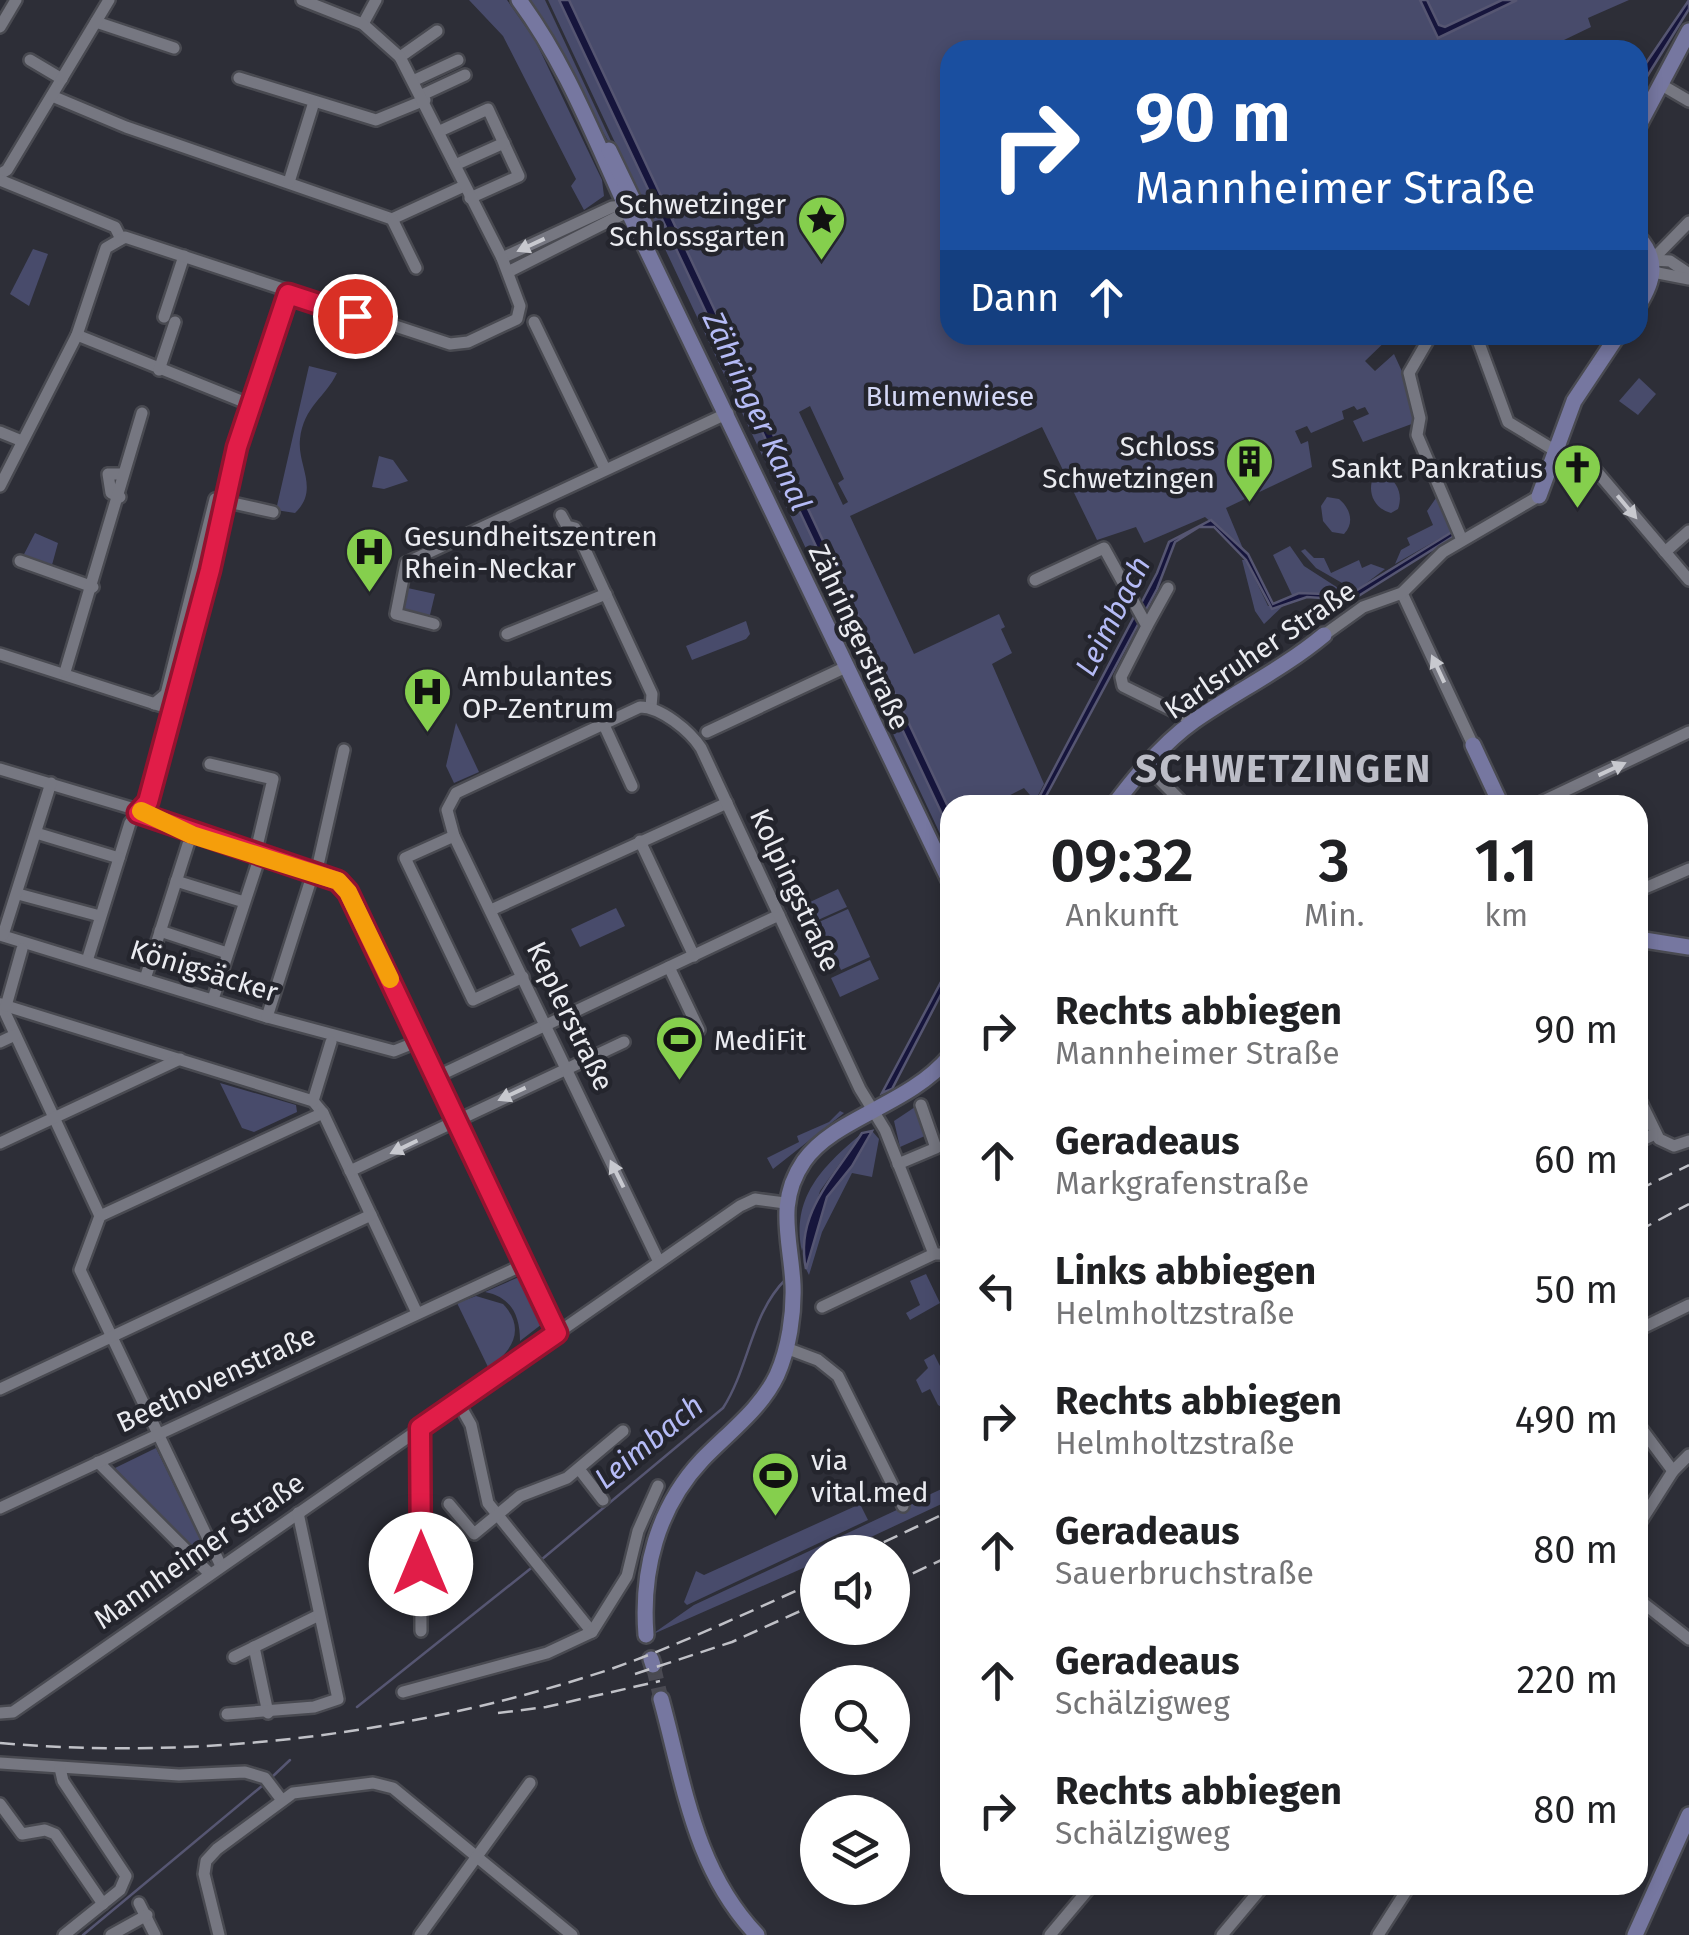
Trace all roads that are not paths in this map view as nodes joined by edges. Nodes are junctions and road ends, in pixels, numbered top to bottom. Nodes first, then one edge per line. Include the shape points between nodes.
1 (16, 0) edge
2 (108, 0) edge
3 (302, 0) edge
4 (376, 0) edge
5 (519, 0) edge
6 (96, 22) junction
7 (363, 24) junction
8 (0, 27) edge
9 (437, 31) dead end
10 (1689, 31) edge
11 (174, 48) dead end
12 (400, 57) junction
13 (30, 60) dead end
14 (458, 60) dead end
15 (465, 75) dead end
16 (239, 78) dead end
17 (62, 79) junction
18 (415, 80) junction
19 (1660, 84) junction
20 (52, 96) junction
21 (424, 98) junction
22 (1689, 101) edge
23 (314, 102) junction
24 (1648, 107) edge
25 (440, 131) junction
26 (504, 144) junction
27 (455, 165) junction
28 (0, 177) edge
29 (289, 182) junction
30 (467, 192) junction
31 (632, 208) junction
32 (392, 219) junction
33 (1689, 222) edge
34 (121, 238) junction
35 (184, 256) junction
36 (502, 258) junction
37 (1648, 258) edge
38 (1652, 266) junction
39 (416, 268) dead end
40 (508, 272) junction
41 (1689, 276) edge
42 (1648, 277) edge
43 (288, 294) junction
44 (534, 322) dead end
45 (77, 335) junction
46 (1424, 345) edge
47 (1480, 345) edge
48 (1611, 345) edge
49 (159, 370) junction
50 (249, 404) junction
51 (728, 413) junction
52 (142, 414) dead end
53 (0, 432) edge
54 (22, 441) junction
55 (1556, 450) junction
56 (605, 469) junction
57 (0, 486) edge
58 (1539, 496) joint
59 (226, 502) junction
60 (272, 512) dead end
61 (562, 515) dead end
62 (1689, 530) edge
63 (1462, 540) junction
64 (1665, 552) junction
65 (20, 562) dead end
66 (1035, 580) dead end
67 (1689, 580) edge
68 (92, 588) junction
69 (1168, 588) dead end
70 (1402, 593) junction
71 (606, 594) junction
72 (1141, 620) junction
73 (434, 624) dead end
74 (507, 634) dead end
75 (1324, 636) joint
76 (0, 654) edge
77 (846, 667) junction
78 (65, 672) junction
79 (154, 704) junction
80 (651, 707) junction
81 (174, 710) junction
82 (1194, 721) junction
83 (604, 725) junction
84 (707, 732) dead end
85 (1689, 732) edge
86 (1473, 746) joint
87 (344, 750) dead end
88 (210, 764) dead end
89 (1146, 765) junction
90 (0, 769) edge
91 (50, 783) junction
92 (632, 786) dead end
93 (1122, 795) edge
94 (1175, 795) edge
95 (1496, 795) edge
96 (1555, 795) edge
97 (727, 804) junction
98 (138, 813) junction
99 (36, 832) junction
100 (192, 835) junction
101 (454, 836) junction
102 (640, 841) junction
103 (258, 856) junction
104 (119, 858) junction
105 (940, 861) edge
106 (1689, 869) edge
107 (314, 874) junction
108 (176, 881) junction
109 (1648, 887) edge
110 (18, 894) junction
111 (244, 902) junction
112 (490, 910) junction
113 (100, 916) junction
114 (780, 916) junction
115 (160, 932) junction
116 (1, 935) edge
117 (1648, 941) edge
118 (1689, 947) edge
119 (22, 949) dead end
120 (228, 953) junction
121 (694, 956) junction
122 (87, 961) junction
123 (669, 967) junction
124 (523, 976) junction
125 (145, 978) junction
126 (214, 999) junction
127 (2, 1005) edge
128 (266, 1017) junction
129 (547, 1025) junction
130 (699, 1030) dead end
131 (15, 1035) junction
132 (419, 1040) junction
133 (0, 1042) edge
134 (332, 1042) dead end
135 (624, 1042) dead end
136 (180, 1059) junction
137 (940, 1066) edge
138 (568, 1068) junction
139 (436, 1077) junction
140 (313, 1101) junction
141 (921, 1105) dead end
142 (874, 1112) junction
143 (322, 1113) junction
144 (54, 1118) junction
145 (1648, 1120) edge
146 (457, 1121) junction
147 (1655, 1134) junction
148 (1648, 1137) edge
149 (1689, 1141) edge
150 (0, 1143) edge
151 (898, 1164) junction
152 (350, 1171) junction
153 (785, 1203) junction
154 (370, 1215) junction
155 (100, 1216) junction
156 (934, 1254) junction
157 (940, 1254) edge
158 (659, 1262) junction
159 (525, 1264) junction
160 (1689, 1305) edge
161 (822, 1307) dead end
162 (417, 1313) junction
163 (1648, 1325) edge
164 (557, 1333) junction
165 (111, 1336) junction
166 (786, 1348) junction
167 (0, 1389) edge
168 (458, 1402) junction
169 (420, 1428) junction
170 (623, 1432) dead end
171 (157, 1434) junction
172 (1648, 1437) edge
173 (1689, 1455) edge
174 (98, 1462) junction
175 (579, 1468) junction
176 (1673, 1471) junction
177 (658, 1486) dead end
178 (603, 1500) dead end
179 (450, 1504) dead end
180 (903, 1506) dead end
181 (0, 1508) edge
182 (1648, 1510) edge
183 (298, 1513) junction
184 (497, 1514) junction
185 (222, 1566) junction
186 (210, 1574) junction
187 (1648, 1607) edge
188 (319, 1615) junction
189 (421, 1632) dead end
190 (592, 1632) junction
191 (646, 1635) dead end
192 (1689, 1639) edge
193 (254, 1648) junction
194 (234, 1657) dead end
195 (402, 1692) dead end
196 (661, 1699) tunnel mouth
197 (268, 1712) junction
198 (3, 1714) edge
199 (228, 1714) dead end
200 (0, 1763) edge
201 (60, 1768) junction
202 (530, 1783) dead end
203 (281, 1799) junction
204 (0, 1804) edge
205 (1689, 1815) edge
206 (477, 1858) junction
207 (1084, 1895) edge
208 (1256, 1895) edge
209 (1400, 1895) edge
210 (140, 1902) dead end
211 (102, 1904) junction
212 (147, 1915) junction
213 (64, 1935) edge
214 (111, 1935) edge
215 (155, 1935) edge
216 (220, 1935) edge
217 (420, 1935) edge
218 (572, 1935) edge
219 (756, 1935) edge
220 (1050, 1935) edge
221 (1222, 1935) edge
222 (1378, 1935) edge
223 (1635, 1935) edge

1 - 8 street
2 - 6 street
3 - 7 street
4 - 7 street
5 - 31 main road, Zähringerstraße via 556,55
6 - 11 street
6 - 17 street
7 - 12 street
9 - 12 street
10 - 19 main road
12 - 18 street
13 - 17 street
14 - 18 street
15 - 21 street
16 - 23 street
17 - 20 street
18 - 21 street
19 - 22 street
19 - 24 main road
20 - 28 street
20 - 29 street
21 - 23 street via 376,120
21 - 25 street
23 - 29 street
25 - 26 street via 488,109
25 - 27 street
26 - 27 street
26 - 30 street via 518,176
27 - 30 street
28 - 34 street via 115,227
29 - 32 street
30 - 32 street
30 - 36 street
31 -> 36 street
31 - 40 street
31 - 51 main road, Zähringerstraße
32 - 39 street
33 - 38 street
34 - 35 street
34 - 45 street via 106,248
35 - 43 street
35 - 49 street
36 - 40 street
37 - 38 main road
38 - 41 street
38 - 42 main road
40 - 43 street via 520,306 517,320 468,342 432,340
43 - 50 street
44 - 56 street
45 - 49 street
45 - 54 street
46 - 63 street via 1410,366 1417,435
47 - 55 street via 1508,422
48 - 55 main road via 1574,401
49 - 50 street
50 - 59 street
51 - 56 street
51 - 77 main road, Zähringerstraße
52 - 68 street
53 - 54 street
54 - 57 street
55 - 58 main road
55 -> 64 street via 1593,467
56 - 73 street via 406,563 396,614
58 - 63 street
59 - 60 street
59 - 79 street via 215,499 166,694
59 - 81 street
61 - 71 street via 575,528
62 - 64 street
63 - 70 street
64 - 67 street
65 - 68 street
66 - 72 street via 1104,548
68 - 78 street
69 - 72 street
70 - 75 street, Karlsruher Straße via 1363,608
86 -> 70 street
71 - 74 street
71 - 80 street via 652,694
72 - 82 street via 1122,686
75 - 82 main road, Karlsruher Straße
76 - 78 street
77 - 84 street
77 - 105 main road, Zähringerstraße
78 - 79 street via 70,680
79 - 81 street
80 - 83 street
80 - 97 street, Kolpingstraße via 694,737
81 - 98 street via 148,802
82 - 89 main road, Karlsruher Straße
83 - 92 street
83 - 101 street, Keplerstraße via 456,793 446,810
96 -> 85 street
86 - 95 main road
87 - 107 street
88 - 103 street via 273,780
89 - 93 main road, Karlsruher Straße
89 - 94 street
90 - 91 street
91 - 98 street
91 - 99 street
97 - 102 street
97 - 114 street, Kolpingstraße
98 - 100 street
98 - 104 street
99 - 104 street
99 - 110 street
100 - 103 street
100 - 108 street
101 - 112 street, Keplerstraße
101 - 124 street via 405,858 473,1000
102 - 112 street
102 - 121 street
103 - 107 street
103 - 111 street
104 - 113 street
106 - 109 street
107 - 128 street
107 - 132 street via 338,881 348,892
108 - 111 street
108 - 115 street
110 - 113 street, Königsäcker
110 - 116 street
111 - 120 street
112 - 124 street, Keplerstraße
113 - 122 street
114 - 121 street
114 - 142 street, Kolpingstraße
115 - 120 street, Königsäcker
115 - 125 street
116 - 122 street, Königsäcker
117 - 118 main road
119 - 127 street
120 - 126 street
121 - 123 street
122 - 125 street, Königsäcker
123 - 129 street
123 - 130 street
124 - 129 street, Keplerstraße
125 - 126 street, Königsäcker
126 - 128 street, Königsäcker
127 - 131 street
127 - 136 street
128 - 132 street, Königsäcker via 394,1051
129 - 138 street, Keplerstraße
129 - 139 street
131 - 133 street
131 - 144 street
132 - 139 street
134 - 140 street
135 - 138 street
136 - 140 street
136 - 144 street
137 - 142 main road via 914,1092
138 -> 146 street
158 -> 138 street, Keplerstraße
139 - 146 street
140 - 143 street
141 - 151 street via 936,1148
142 - 151 street, Kolpingstraße
142 - 153 main road via 802,1162
143 - 152 street
143 - 155 street
144 - 150 street
144 - 155 street
145 - 147 street
146 -> 152 street
146 - 159 street
147 - 148 street
147 - 149 street via 1669,1145
151 - 156 street, Kolpingstraße
152 - 154 street
153 - 158 street, Mannheimer Straße via 750,1200
153 - 166 main road via 793,1283
154 - 162 street
154 - 165 street
155 - 165 street via 80,1270
156 - 157 street
156 - 161 street
158 - 164 street, Mannheimer Straße
159 - 162 street, Beethovenstraße
159 - 164 street
160 - 163 street
162 - 171 street, Beethovenstraße
164 - 168 street, Mannheimer Straße
165 - 167 street
165 - 171 street
166 - 180 street via 838,1376
166 - 191 main road via 761,1400 687,1478 656,1534 646,1579
168 - 169 street, Mannheimer Straße
168 - 184 street via 473,1429 484,1496
169 - 183 street, Mannheimer Straße
169 - 189 street
170 - 175 street
171 - 174 street, Beethovenstraße
171 - 185 street
172 - 176 street
173 - 176 street
174 - 181 street, Beethovenstraße
174 - 186 street
175 - 178 street
175 - 184 street
176 - 182 street
177 - 190 street via 628,1576
179 - 184 street via 474,1534
183 - 185 street, Mannheimer Straße
183 - 188 street
184 - 190 street
185 - 186 street, Mannheimer Straße
186 - 198 street, Mannheimer Straße
187 - 192 street
188 - 193 street
188 - 197 street via 338,1699
190 - 195 street via 548,1653
193 - 194 street
193 - 197 street
196 - 219 main road via 704,1855
197 - 199 street
200 - 201 street
201 - 203 street via 244,1772 269,1781
201 - 211 street via 125,1871 126,1882
202 - 206 street
203 - 206 street via 302,1791 386,1785
203 - 216 street via 206,1861
204 - 211 street via 22,1834 56,1834
205 - 223 main road
206 - 217 street
206 - 218 street
207 - 220 street
208 - 221 street
209 - 222 street
210 - 212 street
211 - 213 street
212 - 214 street
212 - 215 street

